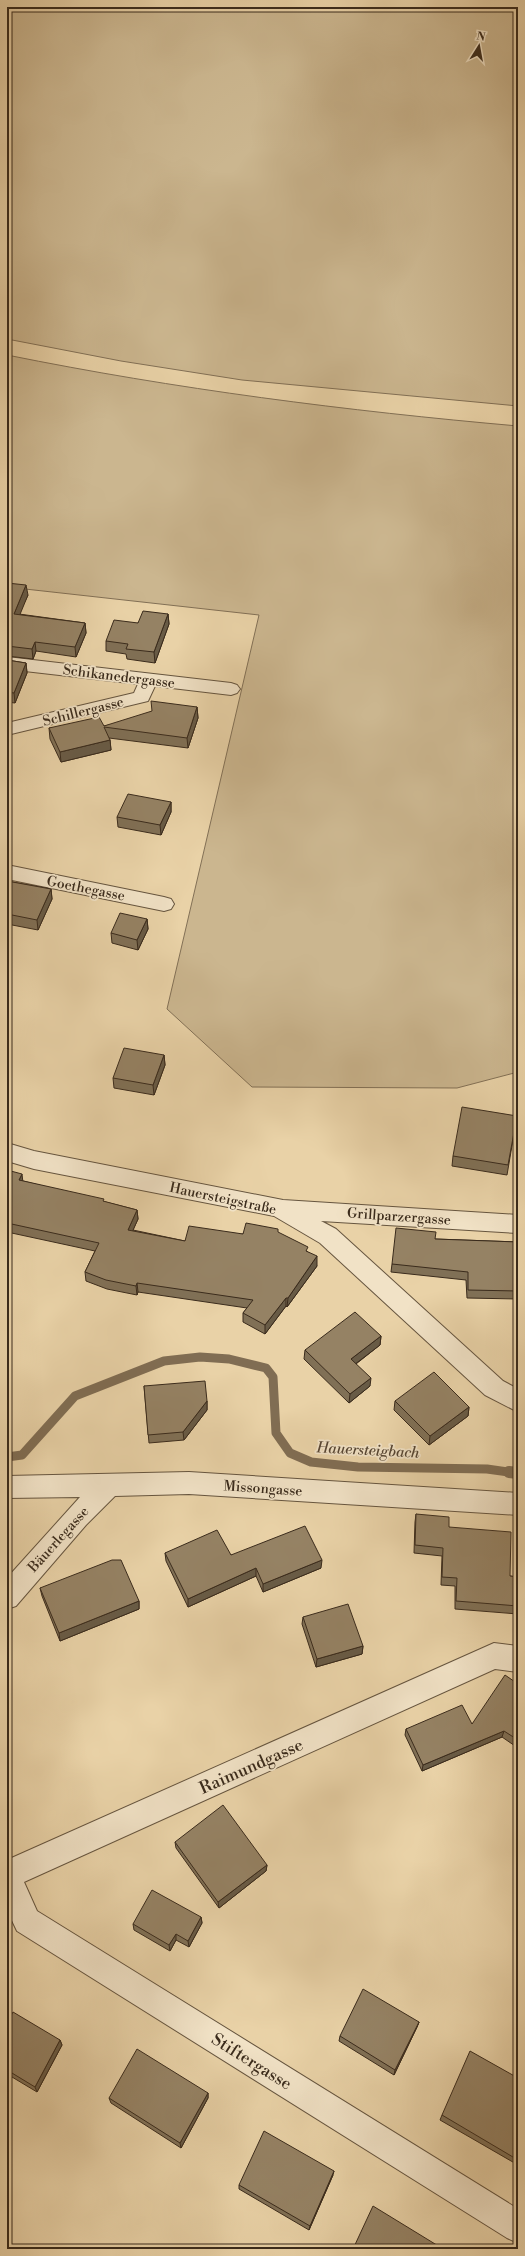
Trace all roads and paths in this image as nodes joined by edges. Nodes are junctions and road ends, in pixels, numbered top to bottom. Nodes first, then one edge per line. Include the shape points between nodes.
1 (7, 663) edge
2 (148, 680) junction
3 (231, 689) dead end
4 (7, 729) edge
5 (7, 872) edge
6 (164, 904) dead end
7 (7, 1152) edge
8 (279, 1208) junction
9 (518, 1224) edge
10 (518, 1401) edge
11 (110, 1484) junction
12 (7, 1487) edge
13 (518, 1504) edge
14 (7, 1597) edge
15 (506, 1657) edge
16 (7, 1875) edge
17 (7, 1878) edge
18 (518, 2227) edge

1 - 2 street, Schikanedergasse
2 - 3 street, Schikanedergasse
2 - 4 street, Schillergasse via 142,697
5 - 6 street, Goethegasse
7 - 8 street, Hauersteigstraße via 34,1160
8 - 9 street, Grillparzergasse
8 - 10 street, Hauersteigstraße via 328,1236 494,1388
11 - 12 street, Missongasse
11 - 13 street, Missongasse via 189,1483
11 - 14 street, Bäuerlegasse via 76,1517
15 - 16 street, Raimundgasse
17 - 18 street, Stiftergasse via 27,1921

